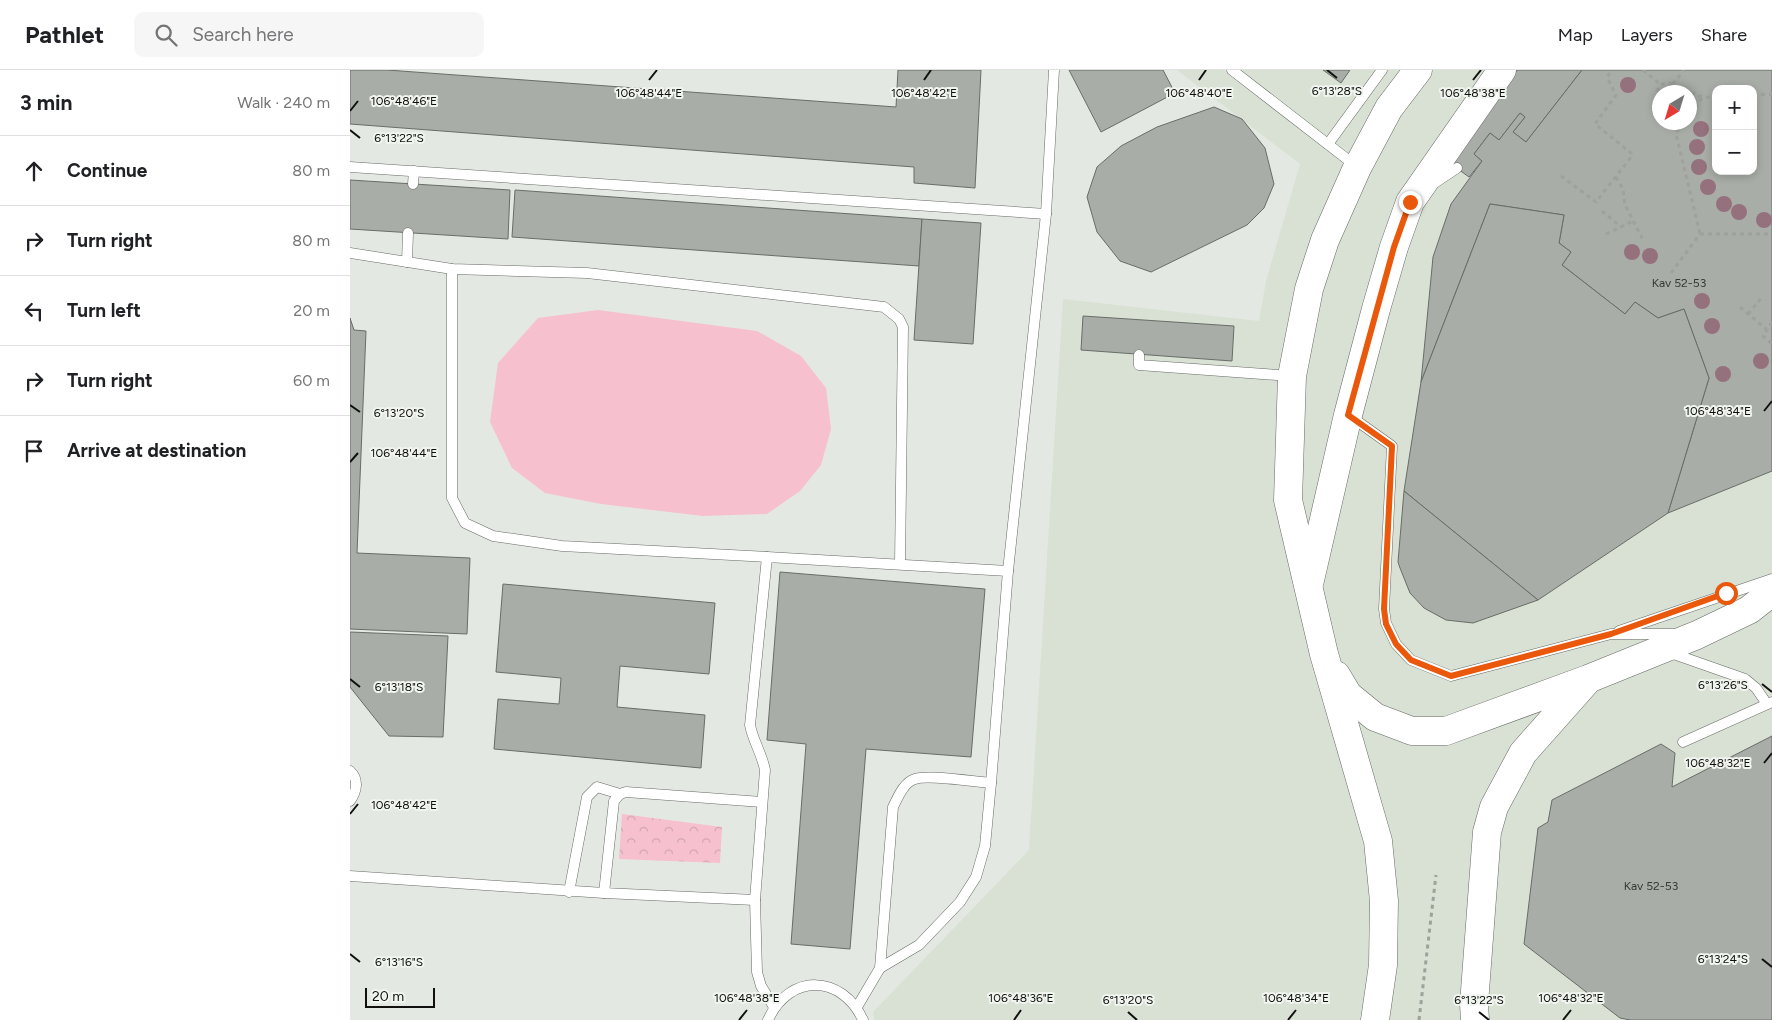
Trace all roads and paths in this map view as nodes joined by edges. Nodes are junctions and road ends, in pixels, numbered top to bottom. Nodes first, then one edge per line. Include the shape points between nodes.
1 (1054, 70) edge
2 (1232, 70) edge
3 (1382, 70) edge
4 (1418, 70) edge
5 (1502, 70) edge
6 (1612, 70) edge
7 (1643, 70) edge
8 (1684, 70) edge
9 (1661, 85) joint
10 (1672, 85) edge
11 (1675, 85) edge
12 (1697, 94) edge
13 (1772, 94) edge
14 (1757, 95) edge
15 (1712, 96) edge
16 (1704, 97) junction
17 (1697, 106) edge
18 (1677, 131) edge
19 (1328, 144) junction
20 (350, 167) edge
21 (1357, 168) junction
22 (1456, 168) dead end
23 (414, 171) junction
24 (1561, 176) dead end
25 (1616, 177) junction
26 (412, 184) dead end
27 (1413, 196) junction
28 (1602, 211) dead end
29 (1046, 214) junction
30 (1633, 221) junction
31 (1621, 227) junction
32 (408, 233) dead end
33 (1606, 234) dead end
34 (1700, 234) junction
35 (1772, 234) edge
36 (1642, 238) dead end
37 (350, 253) edge
38 (407, 262) junction
39 (452, 269) junction
40 (1671, 273) dead end
41 (1762, 296) dead end
42 (1740, 307) dead end
43 (1748, 314) junction
44 (1772, 322) edge
45 (1766, 329) junction
46 (1772, 344) edge
47 (1139, 355) dead end
48 (1292, 376) junction
49 (1348, 415) junction
50 (767, 557) junction
51 (900, 564) junction
52 (1008, 571) junction
53 (1772, 579) edge
54 (1309, 586) junction
55 (1772, 592) edge
56 (1611, 634) junction
57 (1697, 634) junction
58 (1660, 649) junction
59 (1324, 654) junction
60 (1588, 679) junction
61 (1770, 703) edge
62 (1683, 742) dead end
63 (350, 771) edge
64 (991, 783) junction
65 (620, 794) junction
66 (350, 800) edge
67 (762, 802) junction
68 (1436, 875) dead end
69 (350, 876) edge
70 (569, 892) junction
71 (604, 893) junction
72 (755, 900) junction
73 (880, 968) junction
74 (774, 1007) junction
75 (857, 1007) junction
76 (768, 1020) edge
77 (863, 1020) edge
78 (1375, 1020) edge
79 (1419, 1020) edge
80 (1475, 1020) edge

1 - 29 lane
2 - 19 lane
3 - 19 lane
4 - 21 main road via 1389,108
5 - 27 main road
6 - 25 path via 1607,77 1616,95 1595,124 1632,155
7 - 9 path
8 - 11 path
9 - 10 path
12 - 16 path
13 - 14 path
15 - 16 path
16 - 17 path
18 - 34 path
19 - 21 lane
20 - 23 lane
21 - 48 main road via 1325,240 1309,289
22 - 27 lane
23 - 26 lane
23 - 29 lane
24 - 25 path via 1595,203
25 - 30 path via 1624,189 1625,205
27 - 49 main road via 1394,247
28 - 31 path
29 - 52 lane
30 - 31 path
30 - 36 path
31 - 33 path
32 - 38 lane
34 - 35 path
34 - 40 path
37 - 38 lane
38 - 39 lane
39 - 50 lane via 452,498 465,523 493,536 562,546
39 - 51 lane via 587,273 884,307 899,318 903,327
41 - 43 path
42 - 43 path
43 - 45 path
44 - 45 path
45 - 46 path via 1763,337
47 - 48 lane via 1139,365
48 - 54 main road via 1288,500
49 - 54 main road
49 - 56 lane via 1392,446 1384,609 1386,624 1396,644 1411,660 1451,676
50 - 51 lane
50 - 67 lane via 750,725 764,770
51 - 52 lane
52 - 64 lane
53 - 56 lane
54 - 59 main road
55 - 57 main road via 1749,610
56 - 57 lane
57 - 58 main road
58 - 60 main road
58 - 61 lane via 1746,678
59 - 60 main road via 1348,695 1375,717 1412,731 1446,730
59 - 78 main road via 1378,841 1384,901 1383,956
60 - 80 main road via 1523,753 1494,806 1487,832
61 - 62 lane
63 - 66 lane via 356,781
64 - 73 lane via 985,846 976,877 960,902 926,938
64 - 73 lane via 915,779 899,795 893,807
65 - 67 lane
65 - 70 lane via 597,787 587,797
65 - 71 lane via 614,801
67 - 72 lane
68 - 79 path
69 - 70 lane
70 - 71 lane
71 - 72 lane
72 - 74 lane via 757,972 761,986
73 - 75 lane
74 - 75 lane via 786,994 816,985 832,988 847,996
74 - 76 lane
75 - 77 lane

